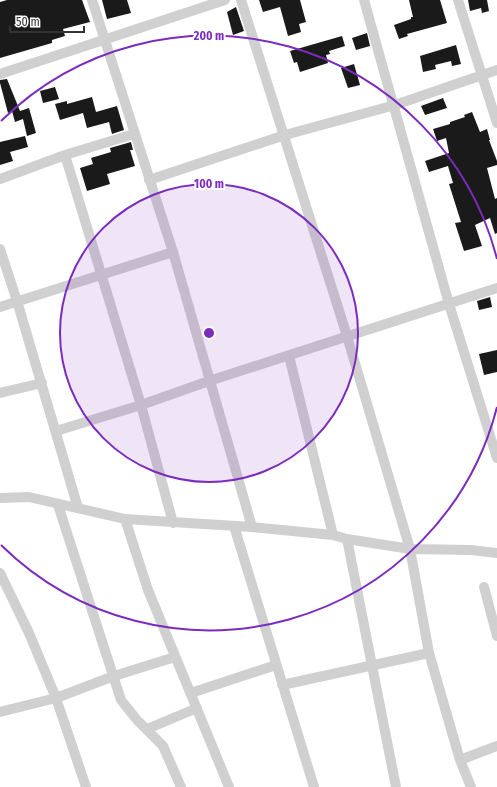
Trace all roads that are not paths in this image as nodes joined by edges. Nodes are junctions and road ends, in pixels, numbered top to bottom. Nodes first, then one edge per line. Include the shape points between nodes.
1 (92, 0) edge
2 (225, 0) edge
3 (241, 0) edge
4 (364, 0) edge
5 (458, 0) edge
6 (104, 39) junction
7 (497, 70) edge
8 (0, 74) edge
9 (482, 75) junction
10 (395, 105) junction
11 (497, 123) edge
12 (134, 134) junction
13 (285, 135) junction
14 (65, 155) junction
15 (0, 179) edge
16 (149, 180) junction
17 (0, 250) edge
18 (173, 252) junction
19 (100, 276) junction
20 (497, 288) edge
21 (17, 301) junction
22 (449, 304) junction
23 (0, 307) edge
24 (348, 336) junction
25 (289, 356) junction
26 (209, 381) junction
27 (42, 382) junction
28 (0, 393) edge
29 (141, 405) junction
30 (56, 431) junction
31 (497, 458) edge
32 (0, 498) edge
33 (58, 505) junction
34 (78, 508) junction
35 (125, 519) junction
36 (173, 522) junction
37 (234, 526) junction
38 (252, 526) junction
39 (333, 535) junction
40 (347, 539) junction
41 (410, 549) junction
42 (497, 553) edge
43 (0, 573) edge
44 (484, 587) dead end
45 (497, 636) edge
46 (430, 652) junction
47 (175, 657) junction
48 (276, 665) junction
49 (371, 667) junction
50 (114, 676) junction
51 (282, 685) junction
52 (191, 692) junction
53 (56, 698) junction
54 (197, 708) junction
55 (0, 712) edge
56 (147, 729) junction
57 (497, 746) edge
58 (460, 760) junction
59 (86, 787) edge
60 (181, 787) edge
61 (229, 787) edge
62 (314, 787) edge
63 (396, 787) edge
64 (471, 787) edge

1 - 6 street
2 - 6 street
3 - 13 street
4 - 10 street
5 - 9 street
6 - 8 street
6 - 12 street
7 - 9 street
9 - 10 street
9 - 11 street
10 - 13 street
10 - 22 street
12 - 14 street
12 - 16 street
13 - 16 street
13 - 24 street
14 - 15 street
14 - 19 street
16 - 18 street
17 - 21 street
18 - 19 street
18 - 26 street
19 - 21 street
19 - 29 street
20 - 22 street
21 - 23 street
21 - 27 street
22 - 24 street
22 - 31 street
24 - 25 street
24 - 41 street
25 - 26 street
25 - 39 street
26 - 29 street
26 - 38 street
27 - 28 street
27 - 30 street
29 - 30 street
29 - 36 street
30 - 34 street
32 - 33 street via 29,497
33 - 34 street
33 - 50 street
34 - 35 street
35 - 36 street
35 - 47 street via 148,590
36 - 37 street
37 - 38 street
37 - 48 street
38 - 39 street
39 - 40 street
40 - 41 street
40 - 49 street
41 - 42 street
41 - 46 street
43 - 53 street
44 - 45 street
46 - 49 street
46 - 58 street
47 - 50 street
47 - 52 street
48 - 51 street
48 - 52 street
49 - 51 street
49 - 63 street
50 - 53 street
50 - 56 street via 121,700 136,720
51 - 62 street
52 - 54 street
53 - 55 street
53 - 59 street
54 - 56 street
54 - 61 street
56 - 60 street via 163,746
57 - 58 street
58 - 64 street

